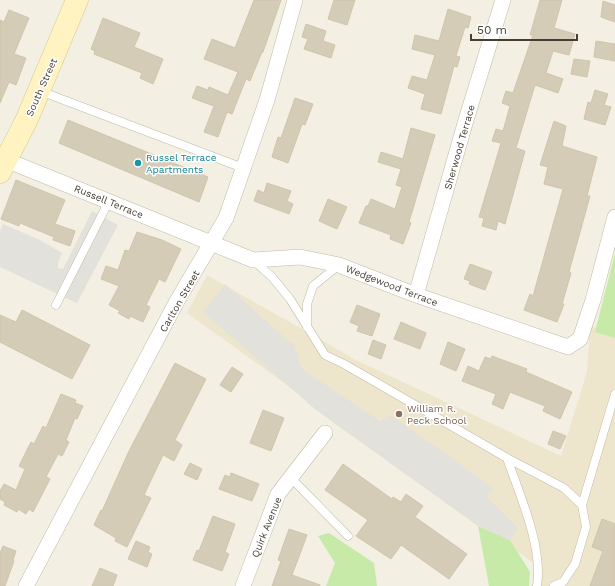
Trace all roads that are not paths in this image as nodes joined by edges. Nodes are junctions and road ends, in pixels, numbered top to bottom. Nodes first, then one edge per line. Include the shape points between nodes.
1 (77, 0) edge
2 (295, 0) edge
3 (503, 0) edge
4 (39, 91) junction
5 (3, 166) edge
6 (243, 168) junction
7 (109, 201) junction
8 (615, 217) edge
9 (212, 243) junction
10 (253, 260) junction
11 (339, 265) junction
12 (416, 295) junction
13 (56, 305) dead end
14 (307, 328) junction
15 (615, 394) edge
16 (325, 433) dead end
17 (507, 458) junction
18 (291, 478) junction
19 (582, 505) junction
20 (348, 536) dead end
21 (26, 586) edge
22 (243, 586) edge
23 (537, 586) edge
24 (554, 586) edge

1 - 4 main road, South Street
2 - 6 street, Carlton Street
3 - 12 street, Sherwood Terrace
4 - 5 main road, South Street
4 - 6 lane
5 - 7 street, Russell Terrace
6 - 9 street, Carlton Street via 226,218
7 - 9 street, Russell Terrace
7 - 13 lane
8 - 12 street, Wedgewood Terrace via 580,339 569,346
9 - 10 street, Wedgewood Terrace
9 - 21 street, Carlton Street via 177,301
10 - 11 street, Wedgewood Terrace via 300,257
10 - 14 lane via 272,277 290,299
11 - 12 street, Wedgewood Terrace
11 - 14 lane via 313,286 307,304
14 - 17 lane via 325,355
15 - 19 lane
16 - 18 street, Quirk Avenue
17 - 19 lane via 564,488
17 - 23 lane via 538,556
18 - 20 lane
18 - 22 street, Quirk Avenue via 278,494
19 - 24 lane via 586,527 575,564 563,582

